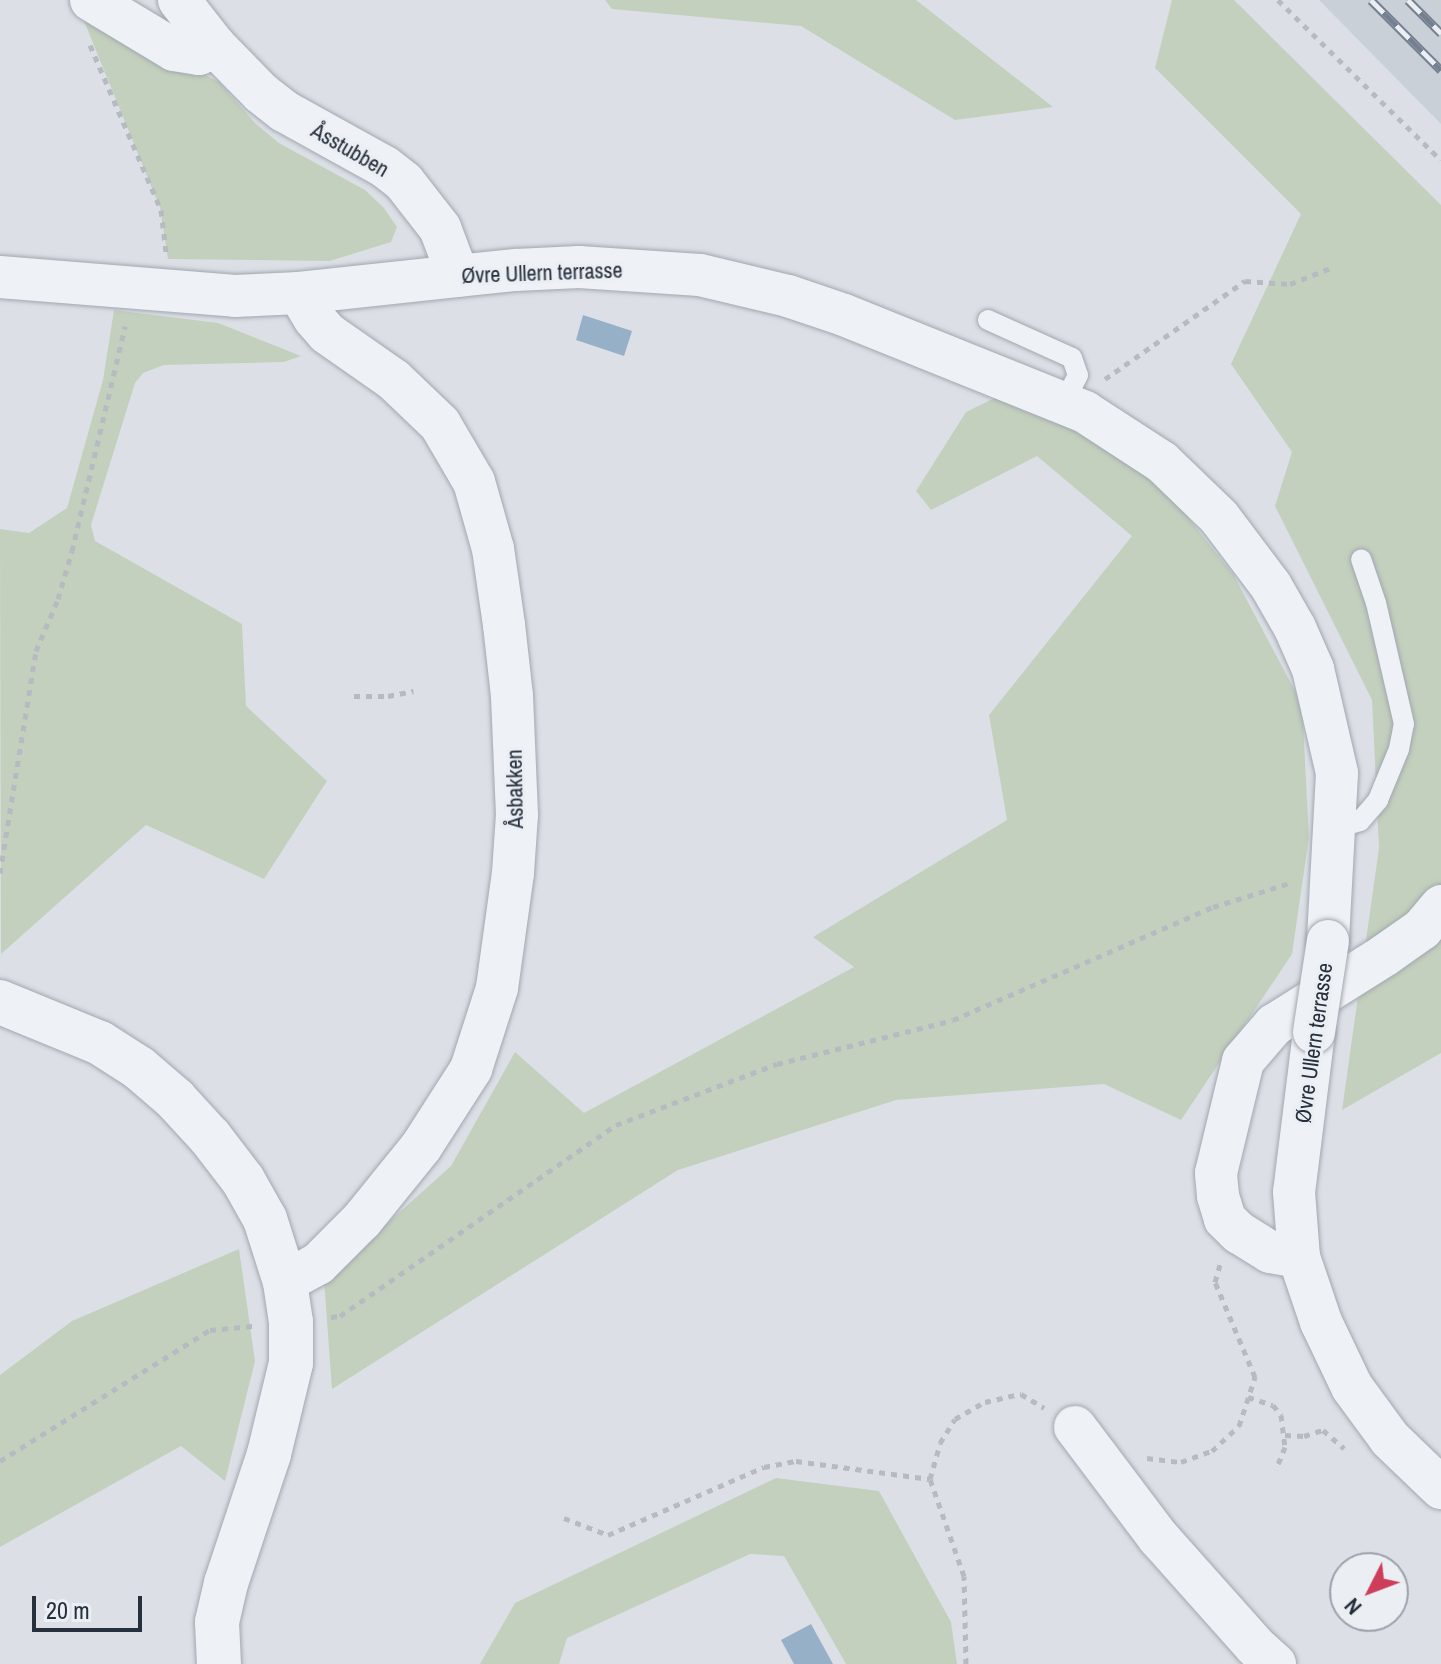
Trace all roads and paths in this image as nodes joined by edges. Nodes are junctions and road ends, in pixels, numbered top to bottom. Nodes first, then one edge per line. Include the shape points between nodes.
1 (91, 0) edge
2 (179, 0) edge
3 (1278, 0) edge
4 (89, 42) dead end
5 (215, 46) junction
6 (1441, 160) edge
7 (1333, 267) dead end
8 (458, 276) junction
9 (0, 277) edge
10 (154, 290) junction
11 (299, 293) junction
12 (988, 320) dead end
13 (1074, 407) junction
14 (1361, 559) dead end
15 (414, 691) dead end
16 (354, 696) dead end
17 (1336, 828) junction
18 (1334, 869) junction
19 (0, 873) edge
20 (1441, 906) edge
21 (0, 1002) edge
22 (1299, 1257) junction
23 (288, 1302) junction
24 (1248, 1397) dead end
25 (1075, 1427) dead end
26 (0, 1461) edge
27 (1276, 1469) dead end
28 (930, 1479) dead end
29 (1441, 1488) edge
30 (564, 1518) dead end
31 (219, 1664) edge
32 (1275, 1664) edge

1 - 5 street via 174,50 199,54
2 - 5 street, Åsstubben
3 - 6 path
4 - 10 path via 161,210
5 - 8 street, Åsstubben via 284,111 404,182 440,228
7 - 13 path via 1290,284 1245,281 1101,382
8 - 11 street, Øvre Ullern terrasse
8 - 13 street, Øvre Ullern terrasse via 579,267 643,269 744,284 844,315
9 - 10 street, Øvre Ullern terrasse
10 - 11 street, Øvre Ullern terrasse via 235,296
10 - 19 path via 58,599 36,651
11 - 23 street, Åsbakken via 327,333 394,380 440,424 474,482 493,549 504,625 517,815 497,988 471,1069 421,1147
12 - 13 lane via 1076,362
13 - 17 street, Øvre Ullern terrasse via 1162,462 1219,517 1271,586 1313,669 1337,773
14 - 17 lane via 1404,724 1378,800 1360,821
15 - 16 path
17 - 18 street, Øvre Ullern terrasse
18 - 22 street, Øvre Ullern terrasse, bridge via 1294,1192
18 - 23 path via 1213,907 953,1020 777,1064 616,1125 340,1316
20 - 22 street via 1422,929 1274,1025 1243,1061 1216,1173 1218,1196 1225,1219 1239,1233 1270,1252
21 - 23 street via 100,1043 175,1099 243,1180 265,1219
22 - 29 street, Øvre Ullern terrasse via 1321,1322 1352,1387 1390,1439
23 - 26 path via 210,1330
23 - 31 street via 291,1363 285,1395 226,1583 217,1622
24 - 27 path via 1273,1405 1281,1415 1285,1447
25 - 32 street via 1158,1537
28 - 30 path via 796,1461 764,1467 608,1535

